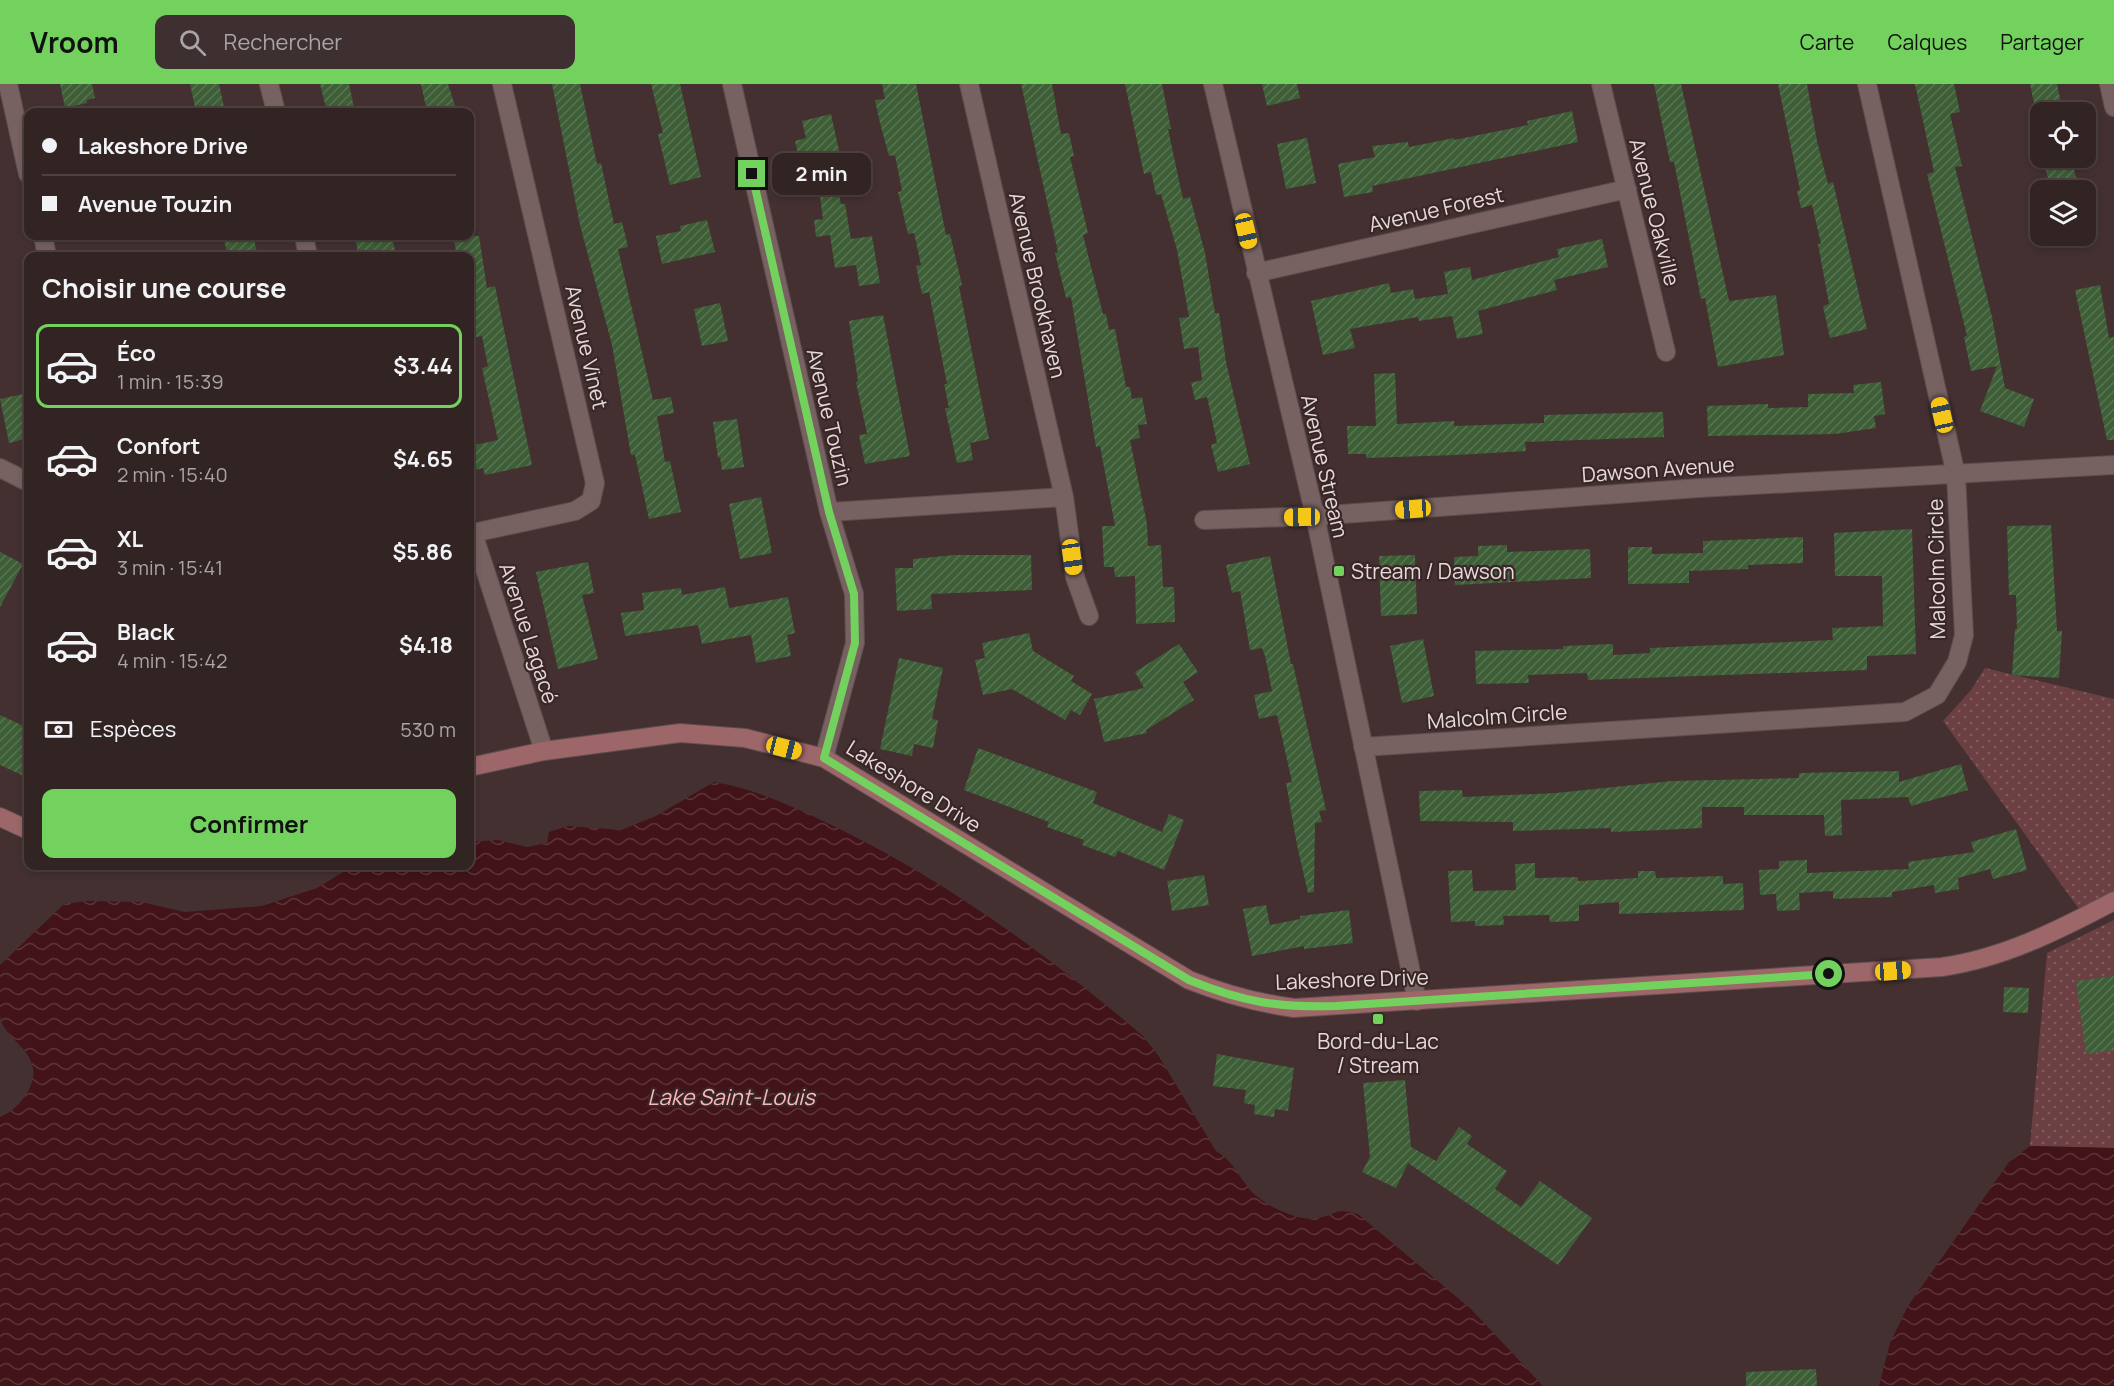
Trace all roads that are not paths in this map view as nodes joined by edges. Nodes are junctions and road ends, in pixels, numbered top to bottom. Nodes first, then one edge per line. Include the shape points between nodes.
1 (8, 84) edge
2 (269, 84) edge
3 (502, 84) edge
4 (732, 84) edge
5 (969, 84) edge
6 (1213, 84) edge
7 (1601, 84) edge
8 (1867, 84) edge
9 (2109, 84) edge
10 (2114, 107) edge
11 (275, 108) edge
12 (24, 156) edge
13 (1626, 189) junction
14 (1256, 273) junction
15 (1666, 351) dead end
16 (2114, 465) edge
17 (0, 468) edge
18 (1956, 475) junction
19 (24, 480) edge
20 (1064, 497) junction
21 (829, 512) junction
22 (1315, 516) junction
23 (1204, 520) dead end
24 (474, 532) edge
25 (474, 542) edge
26 (1089, 616) dead end
27 (1363, 747) junction
28 (543, 751) junction
29 (824, 758) junction
30 (474, 766) edge
31 (0, 817) edge
32 (24, 828) edge
33 (2114, 901) edge
34 (1417, 1001) junction

1 - 12 street
2 - 11 street
3 - 24 street, Avenue Vinet via 596,483 591,501 575,512
4 - 21 street, Avenue Touzin
5 - 20 street, Avenue Brookhaven
6 - 14 street, Avenue Stream
7 - 13 street, Avenue Oakville
8 - 18 street, Malcolm Circle
9 - 10 street
13 - 14 street, Avenue Forest
13 - 15 street, Avenue Oakville
14 - 22 street, Avenue Stream
16 - 18 street, Dawson Avenue
17 - 19 street
18 - 22 street, Dawson Avenue
18 - 27 street, Malcolm Circle via 1964,635 1957,662 1937,695 1905,712
20 - 21 street
20 - 26 street, Avenue Brookhaven via 1075,577
21 - 29 street, Avenue Touzin via 854,594 855,643
22 - 23 street, Dawson Avenue
22 - 27 street, Avenue Stream
25 - 28 street, Avenue Lagacé
27 - 34 street, Avenue Stream
28 - 29 street, Lakeshore Drive via 680,733 745,738
28 - 30 street, Lakeshore Drive
29 - 34 street, Lakeshore Drive via 1200,985 1256,1003 1294,1008
31 - 32 street
33 - 34 street, Lakeshore Drive via 2023,945 1977,962

